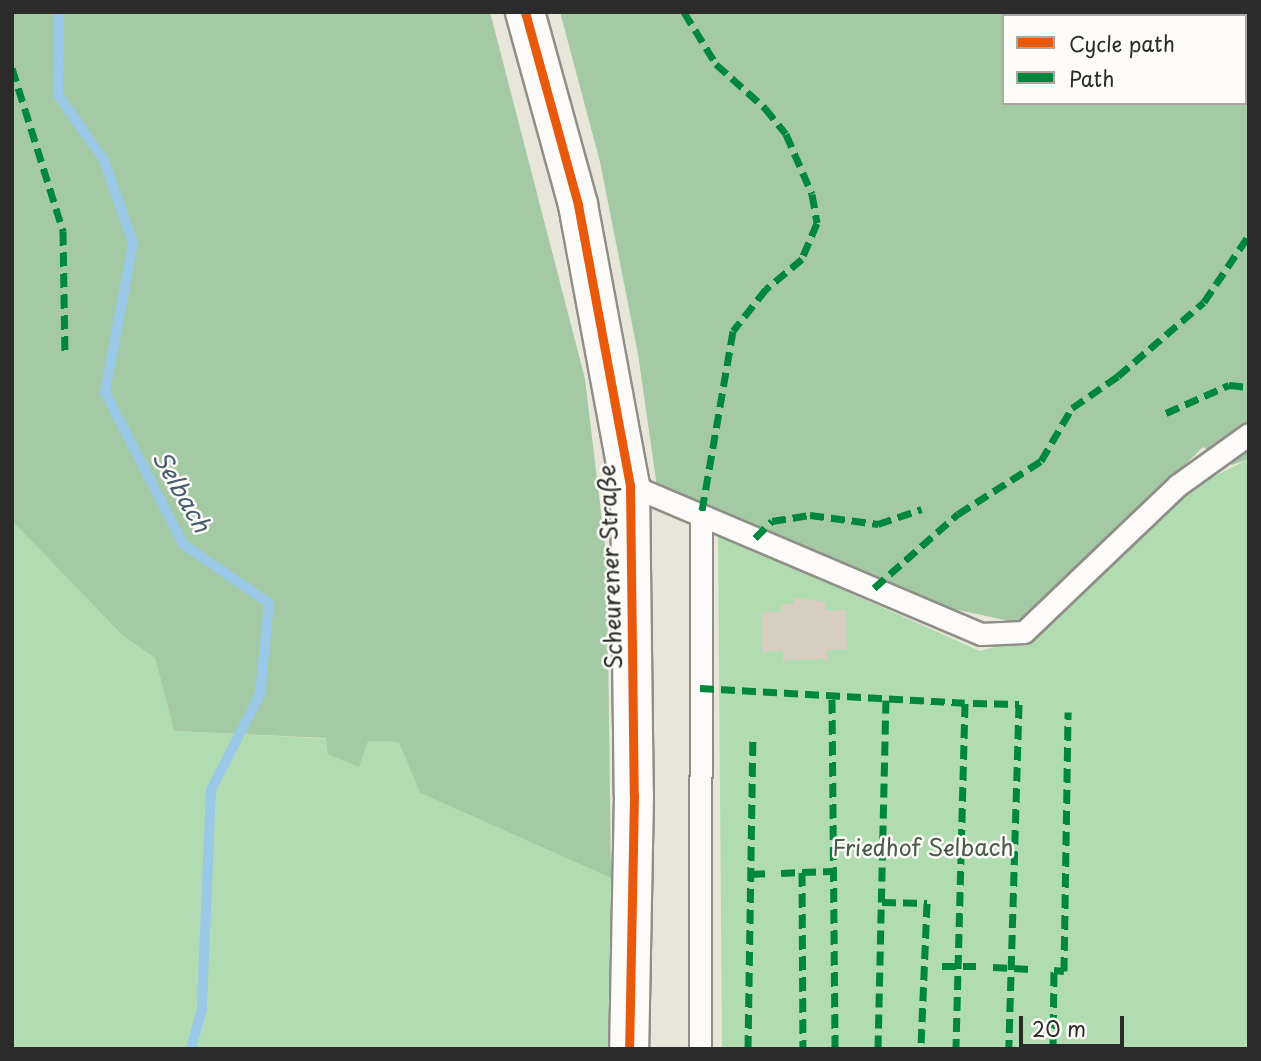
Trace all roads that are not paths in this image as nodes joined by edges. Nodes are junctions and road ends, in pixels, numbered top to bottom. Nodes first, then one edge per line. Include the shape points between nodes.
1 (525, 12) edge
2 (1249, 434) edge
3 (631, 485) junction
4 (701, 516) junction
5 (629, 1049) edge
6 (700, 1049) edge

1 - 3 street, Scheurener Straße via 578,205
2 - 4 lane via 1178,485 1024,632 981,634
3 - 4 lane
3 - 5 street, Scheurener Straße via 634,795
4 - 6 lane

